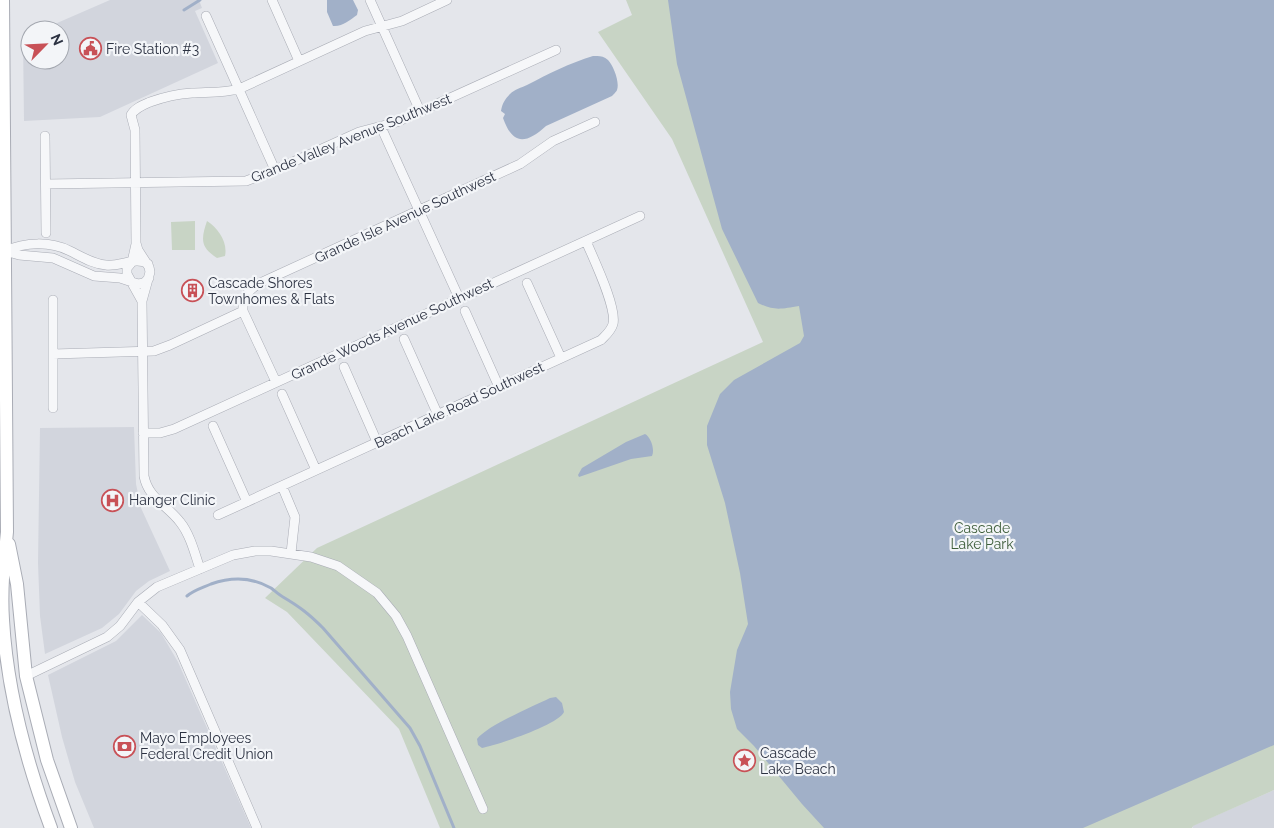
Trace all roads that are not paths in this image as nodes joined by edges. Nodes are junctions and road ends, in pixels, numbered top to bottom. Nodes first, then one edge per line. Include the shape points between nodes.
1 (3, 0) edge
2 (272, 0) edge
3 (370, 0) edge
4 (447, 0) edge
5 (206, 16) dead end
6 (382, 26) junction
7 (556, 50) dead end
8 (299, 61) junction
9 (239, 89) junction
10 (420, 111) junction
11 (595, 122) dead end
12 (382, 127) junction
13 (45, 136) dead end
14 (275, 170) junction
15 (136, 183) junction
16 (46, 184) junction
17 (419, 211) junction
18 (640, 216) dead end
19 (46, 233) dead end
20 (586, 241) junction
21 (136, 243) junction
22 (5, 251) junction
23 (79, 256) junction
24 (132, 262) junction
25 (148, 264) junction
26 (73, 267) junction
27 (149, 278) junction
28 (133, 282) junction
29 (527, 283) dead end
30 (459, 298) junction
31 (53, 300) dead end
32 (142, 301) junction
33 (243, 311) junction
34 (465, 311) dead end
35 (404, 338) dead end
36 (143, 352) junction
37 (53, 354) junction
38 (561, 358) junction
39 (344, 368) dead end
40 (276, 382) junction
41 (499, 387) junction
42 (282, 394) dead end
43 (53, 408) dead end
44 (438, 415) junction
45 (213, 426) dead end
46 (143, 433) junction
47 (377, 442) junction
48 (316, 470) junction
49 (282, 486) junction
50 (247, 502) junction
51 (218, 515) dead end
52 (7, 532) junction
53 (291, 553) junction
54 (200, 569) junction
55 (138, 602) junction
56 (26, 676) junction
57 (5, 685) edge
58 (483, 809) dead end
59 (51, 828) edge
60 (71, 828) edge
61 (256, 828) edge

1 - 22 main road
2 - 8 street
3 - 6 street
4 - 6 street
5 - 9 street
6 - 8 street
6 - 10 street
7 - 10 street, Grande Valley Avenue Southwest
8 - 9 street
9 - 14 street
9 - 15 street via 167,96 133,112
10 - 12 street, Grande Valley Avenue Southwest
11 - 17 street, Grande Isle Avenue Southwest via 549,143 520,164
12 - 14 street, Grande Valley Avenue Southwest via 359,132
12 - 17 street
13 - 16 street
14 - 15 street, Grande Valley Avenue Southwest via 243,182
15 - 16 street, Grande Valley Avenue Southwest
15 - 21 street
16 - 19 street
17 - 30 street
17 - 33 street, Grande Isle Avenue Southwest via 260,283 246,295
18 - 20 street, Grande Woods Avenue Southwest
20 - 30 street, Grande Woods Avenue Southwest
20 - 38 street, Beach Lake Road Southwest via 612,307 613,325 601,340
21 - 24 street
21 - 25 street
22 - 23 street via 19,245 44,244 64,248
22 - 26 street via 52,258
22 - 52 main road
23 - 24 street via 108,266
23 - 26 street
24 - 25 street via 139,260
24 - 28 street via 127,274
25 - 27 street
26 - 28 street via 94,276
27 - 28 street via 141,284
27 - 32 street
28 - 32 street
29 - 38 street
30 - 40 street, Grande Woods Avenue Southwest
31 - 37 street
32 - 36 street
33 - 36 street via 170,345
33 - 40 street
34 - 41 street
35 - 44 street
36 - 37 street
36 - 46 street
37 - 43 street
38 - 41 street, Beach Lake Road Southwest
39 - 47 street
40 - 46 street, Grande Woods Avenue Southwest via 174,429
41 - 44 street, Beach Lake Road Southwest
42 - 48 street
44 - 47 street, Beach Lake Road Southwest
45 - 50 street
46 - 54 street via 147,486 183,526
47 - 48 street, Beach Lake Road Southwest
48 - 49 street, Beach Lake Road Southwest
49 - 50 street, Beach Lake Road Southwest
49 - 53 street via 294,517
50 - 51 street, Beach Lake Road Southwest
52 - 56 main road via 17,584
52 - 57 main road via 2,605
53 - 54 street via 246,552
53 - 58 street via 338,566 377,593 399,621
54 - 55 street via 157,587
55 - 56 street via 107,637
55 - 61 street via 162,625 180,650
56 - 57 main road
56 - 60 main road via 47,760
57 - 59 main road

